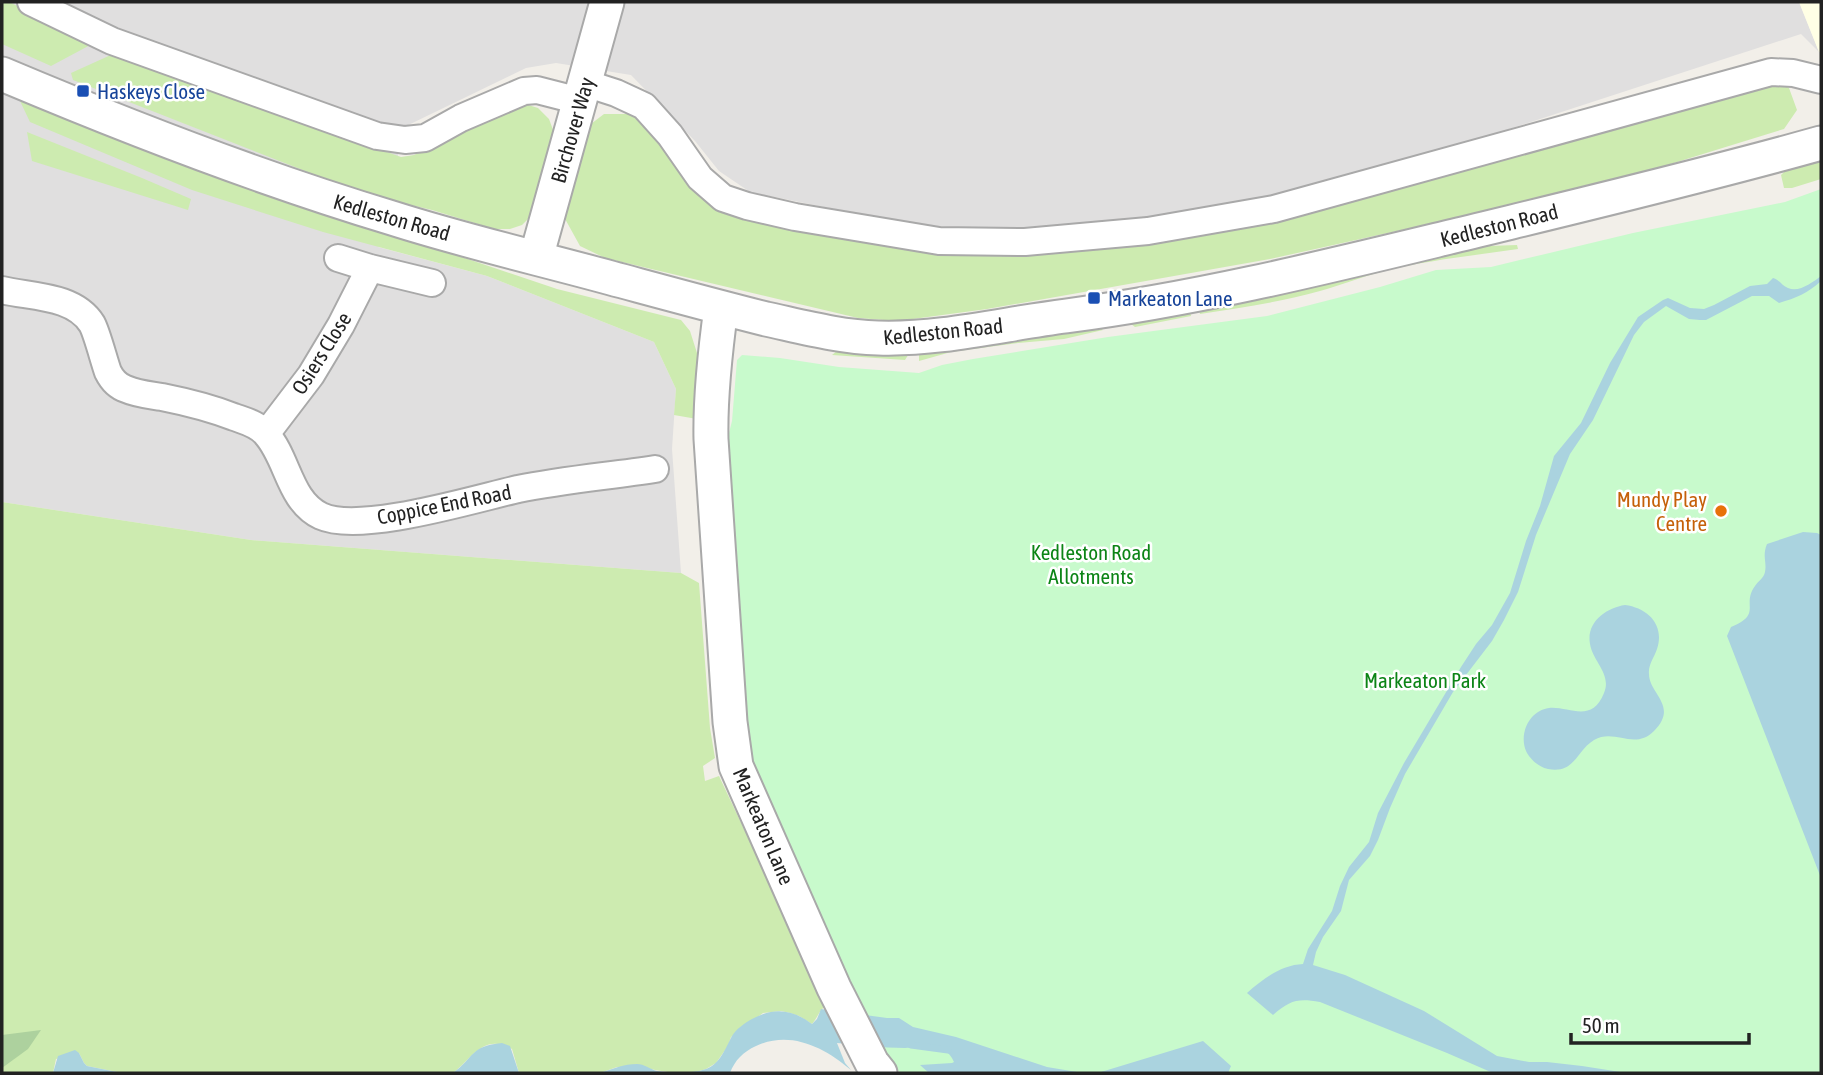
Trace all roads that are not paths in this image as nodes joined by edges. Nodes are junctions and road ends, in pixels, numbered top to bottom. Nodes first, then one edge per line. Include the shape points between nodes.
1 (31, 2) edge
2 (607, 2) edge
3 (2, 74) edge
4 (1821, 80) edge
5 (582, 92) junction
6 (1821, 143) edge
7 (338, 258) dead end
8 (536, 258) junction
9 (370, 268) junction
10 (432, 283) dead end
11 (2, 290) edge
12 (721, 308) junction
13 (267, 434) junction
14 (654, 470) dead end
15 (876, 1068) edge

1 - 5 street via 112,41 391,139 425,138 524,91
2 - 5 street, Birchover Way
3 - 8 street, Kedleston Road via 114,121 313,194
4 - 5 street via 1771,72 1274,209 1148,231 1025,242 939,241 795,217 728,200 700,178 644,106 616,93
5 - 8 street, Birchover Way
6 - 12 street, Kedleston Road via 1298,273 1109,310 938,336 875,338 824,332
7 - 9 street
8 - 12 street, Kedleston Road
9 - 10 street
9 - 13 street, Osiers Close via 311,375
11 - 13 street via 62,302 83,315 92,324 108,372 118,385 223,413
12 - 15 street, Markeaton Lane via 710,419 736,766 834,988
13 - 14 street, Coppice End Road via 303,502 319,515 337,521 414,514 521,489

